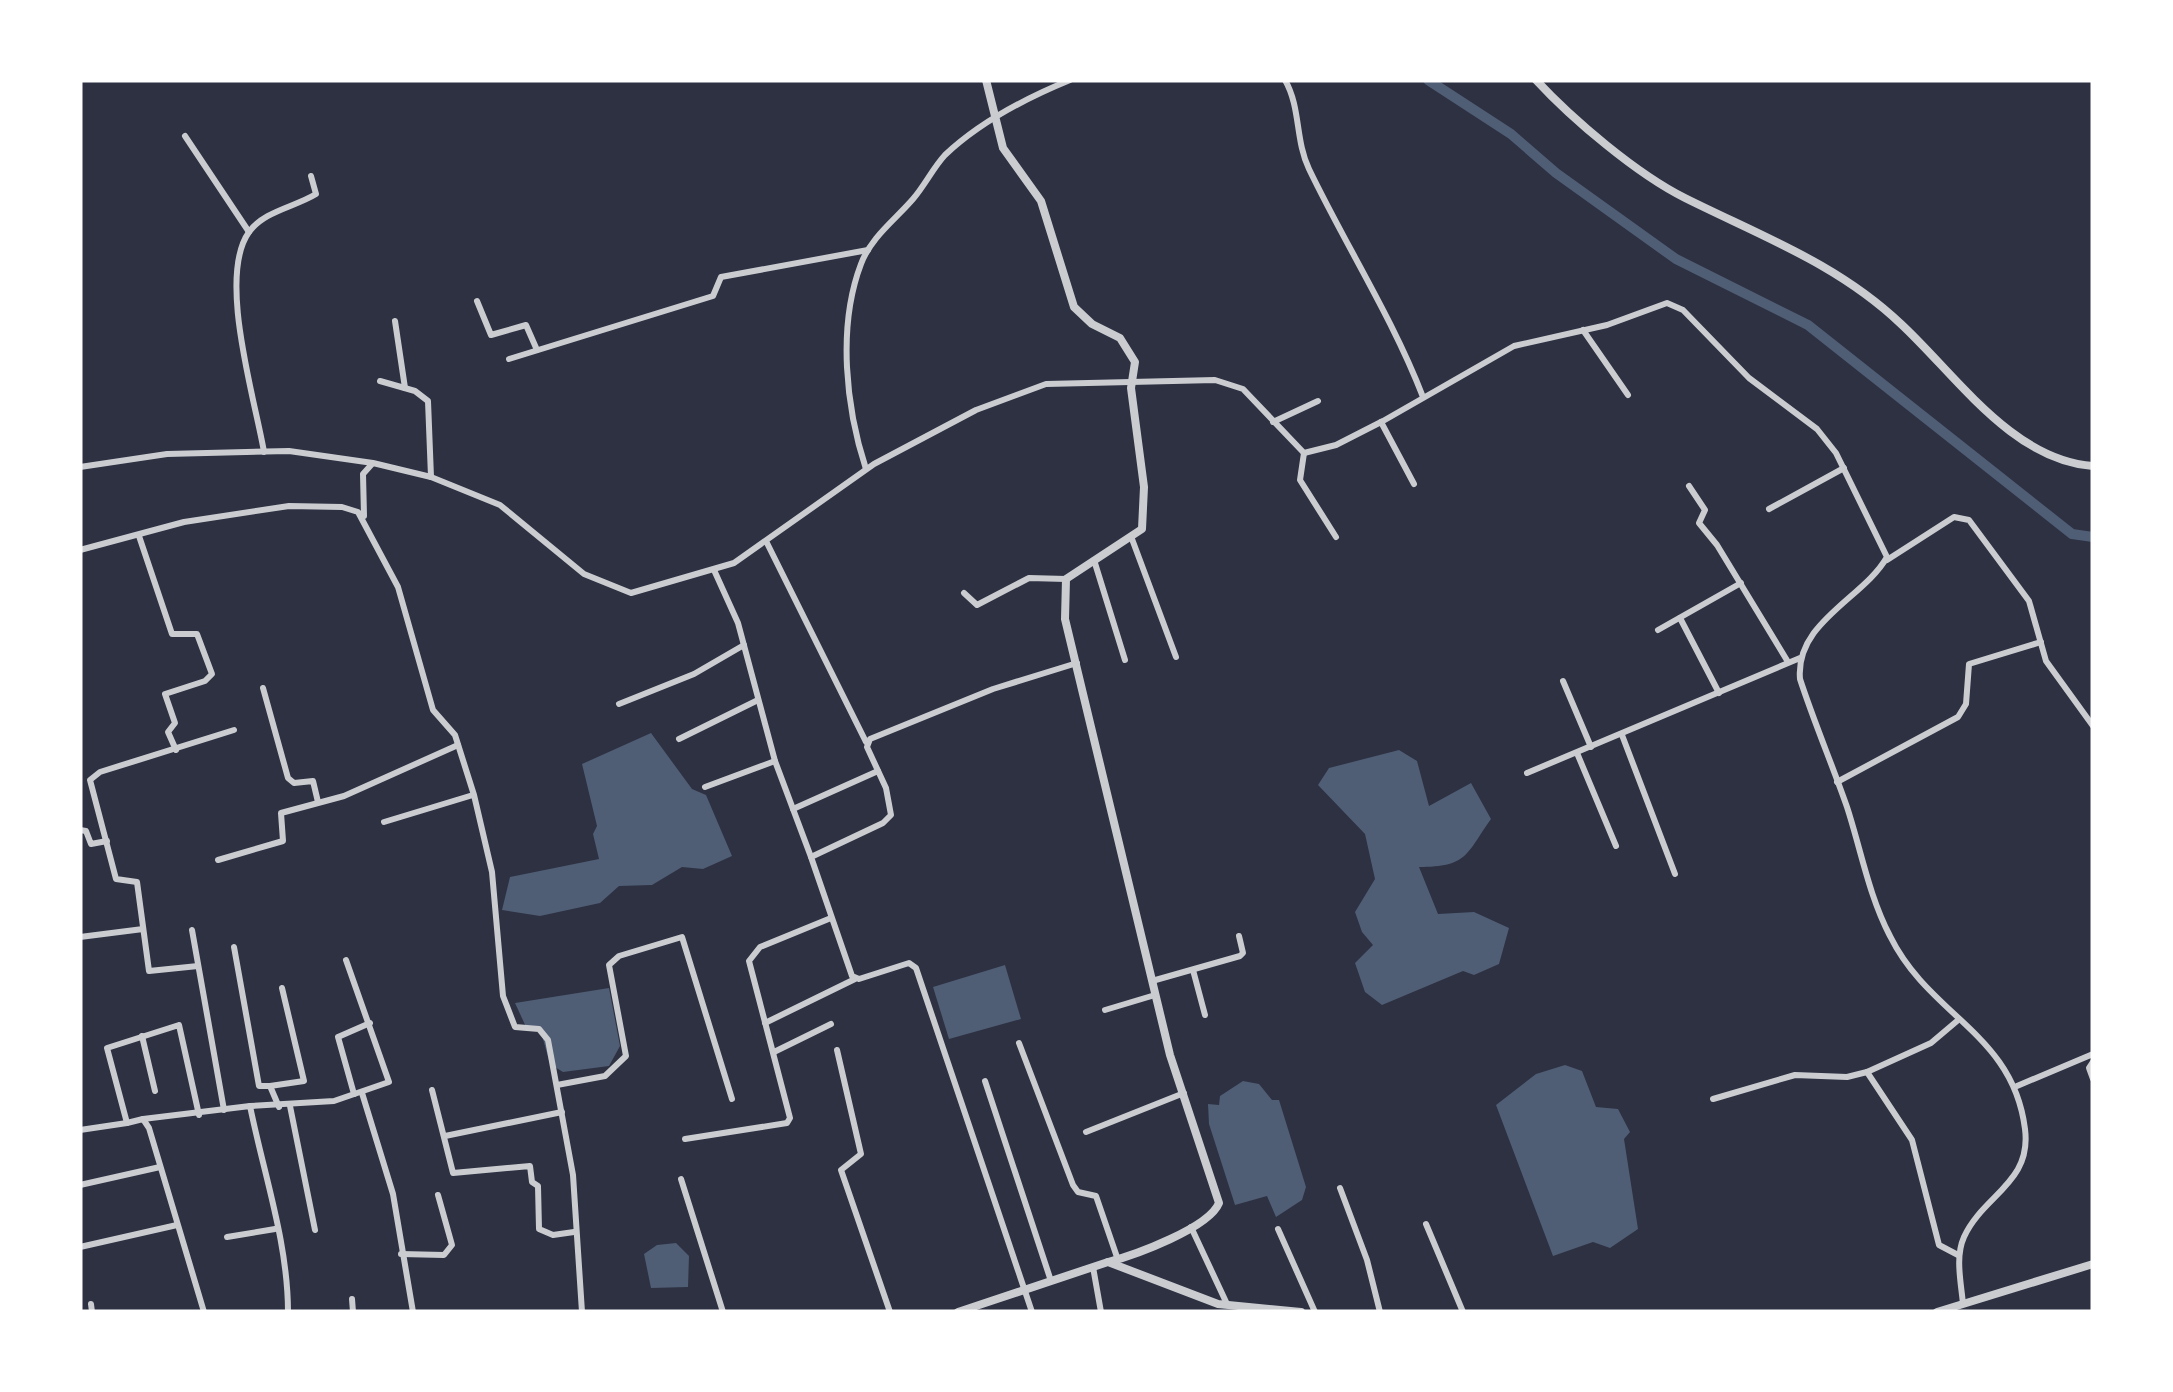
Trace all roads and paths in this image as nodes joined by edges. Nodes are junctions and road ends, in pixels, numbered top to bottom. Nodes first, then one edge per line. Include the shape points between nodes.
1 (986, 80) edge
2 (1070, 80) edge
3 (1285, 80) edge
4 (1536, 80) edge
5 (994, 118) junction
6 (185, 136) dead end
7 (310, 176) dead end
8 (249, 232) junction
9 (869, 250) junction
10 (478, 302) dead end
11 (395, 321) dead end
12 (1583, 330) junction
13 (537, 350) junction
14 (509, 359) dead end
15 (380, 381) dead end
16 (1133, 382) junction
17 (405, 388) junction
18 (1628, 395) dead end
19 (1423, 397) junction
20 (1318, 400) dead end
21 (1273, 422) junction
22 (1380, 422) junction
23 (264, 452) junction
24 (1304, 453) junction
25 (373, 463) junction
26 (80, 466) edge
27 (2093, 466) edge
28 (1844, 468) junction
29 (866, 469) junction
30 (430, 477) junction
31 (1414, 484) dead end
32 (1690, 486) dead end
33 (1769, 510) dead end
34 (366, 522) junction
35 (139, 536) junction
36 (1336, 537) dead end
37 (1132, 539) junction
38 (766, 541) junction
39 (80, 550) edge
40 (1094, 559) junction
41 (1886, 561) junction
42 (714, 570) junction
43 (1066, 579) junction
44 (1741, 582) junction
45 (964, 592) dead end
46 (1680, 618) junction
47 (1658, 630) dead end
48 (2041, 642) junction
49 (744, 645) junction
50 (1801, 657) junction
51 (1176, 658) dead end
52 (1125, 660) dead end
53 (1788, 662) junction
54 (1077, 663) junction
55 (1564, 680) dead end
56 (264, 688) dead end
57 (1719, 694) junction
58 (758, 700) junction
59 (620, 704) dead end
60 (2093, 726) edge
61 (234, 730) dead end
62 (1622, 735) junction
63 (679, 739) dead end
64 (866, 742) junction
65 (458, 744) junction
66 (1591, 748) junction
67 (176, 750) junction
68 (1577, 753) junction
69 (774, 761) junction
70 (878, 771) junction
71 (1527, 773) dead end
72 (1838, 782) junction
73 (704, 788) dead end
74 (474, 794) junction
75 (318, 802) junction
76 (793, 809) junction
77 (384, 822) dead end
78 (80, 830) edge
79 (107, 842) junction
80 (1616, 846) dead end
81 (811, 856) junction
82 (218, 860) dead end
83 (1675, 874) dead end
84 (831, 918) junction
85 (144, 929) junction
86 (192, 930) dead end
87 (1239, 936) dead end
88 (80, 937) edge
89 (234, 947) dead end
90 (346, 960) dead end
91 (198, 966) junction
92 (1193, 970) junction
93 (855, 978) junction
94 (1152, 982) junction
95 (282, 988) dead end
96 (1155, 995) junction
97 (1105, 1010) dead end
98 (1205, 1015) dead end
99 (1958, 1021) junction
100 (370, 1023) junction
101 (765, 1023) junction
102 (831, 1024) dead end
103 (142, 1036) junction
104 (1020, 1043) dead end
105 (837, 1050) dead end
106 (774, 1052) junction
107 (2093, 1054) edge
108 (2093, 1062) edge
109 (1867, 1072) junction
110 (2093, 1079) edge
111 (984, 1081) dead end
112 (557, 1085) junction
113 (270, 1086) junction
114 (2017, 1086) junction
115 (432, 1090) dead end
116 (155, 1091) dead end
117 (1184, 1092) junction
118 (358, 1094) junction
119 (732, 1098) dead end
120 (1713, 1100) dead end
121 (250, 1106) junction
122 (290, 1106) junction
123 (280, 1107) junction
124 (224, 1110) junction
125 (562, 1112) junction
126 (199, 1114) junction
127 (143, 1119) junction
128 (127, 1122) junction
129 (80, 1130) edge
130 (1086, 1132) dead end
131 (445, 1136) junction
132 (685, 1139) dead end
133 (160, 1167) junction
134 (680, 1179) dead end
135 (80, 1185) edge
136 (1340, 1188) dead end
137 (438, 1194) dead end
138 (177, 1224) junction
139 (1426, 1224) dead end
140 (1192, 1228) junction
141 (276, 1229) junction
142 (1278, 1229) dead end
143 (316, 1230) dead end
144 (574, 1232) junction
145 (227, 1237) dead end
146 (80, 1247) edge
147 (401, 1254) junction
148 (1958, 1255) junction
149 (1113, 1261) junction
150 (2093, 1264) edge
151 (1094, 1267) junction
152 (1050, 1281) junction
153 (1026, 1290) junction
154 (352, 1298) dead end
155 (1222, 1307) edge
156 (1959, 1307) edge
157 (204, 1312) edge
158 (288, 1312) edge
159 (353, 1312) edge
160 (414, 1312) edge
161 (582, 1312) edge
162 (723, 1312) edge
163 (890, 1312) edge
164 (958, 1312) edge
165 (1032, 1312) edge
166 (1101, 1312) edge
167 (1292, 1312) edge
168 (1300, 1312) edge
169 (1315, 1312) edge
170 (1380, 1312) edge
171 (1463, 1312) edge
172 (1938, 1312) edge

1 - 5 street
2 - 5 street
3 - 19 street via 1310,170 1378,295
4 - 27 street via 1655,180 1826,264 1902,324 2015,434 2050,455
5 - 9 street via 944,157
5 - 16 street via 1003,148 1041,201 1074,307 1129,346
6 - 8 street
7 - 8 street via 316,194
8 - 23 street via 236,288
9 - 13 street via 721,278 713,296
9 - 29 street via 850,309 849,392
10 - 13 street via 492,335 527,325
11 - 17 street
12 - 18 street
12 - 19 street via 1514,346
12 - 28 street via 1666,303 1682,310 1749,378 1817,429
13 - 14 street
15 - 17 street
16 - 21 street via 1215,380 1243,389
16 - 29 street via 1046,384 976,410
16 - 37 street via 1145,519
17 - 30 street via 428,400
19 - 22 street
20 - 21 street
21 - 24 street
22 - 24 street
22 - 31 street
23 - 25 street
23 - 26 street via 167,454
24 - 36 street via 1300,480
25 - 30 street
25 - 34 street via 363,474 360,507
28 - 33 street
28 - 41 street
29 - 38 street
30 - 42 street via 500,505 584,574 631,593
32 - 44 street via 1706,510 1699,524
34 - 35 street via 342,507 288,506
34 - 65 street via 398,587 433,710
35 - 39 street
35 - 67 street via 172,634 199,637 212,674 165,694
37 - 40 street
37 - 51 street
38 - 42 street
38 - 64 street
40 - 43 street
40 - 52 street
41 - 48 street via 1964,516 2029,601
41 - 50 street via 1830,614
42 - 49 street
43 - 45 street via 1030,578 977,605
43 - 54 street via 1066,619
44 - 46 street
44 - 53 street
46 - 47 street
46 - 57 street
48 - 60 street via 2059,684
48 - 72 street via 1969,664 1966,704 1958,717
49 - 58 street
49 - 59 street
50 - 53 street
50 - 72 street via 1800,679
53 - 57 street
54 - 64 street via 993,688
54 - 94 street
55 - 66 street
56 - 75 street via 288,778 312,780
57 - 62 street
58 - 63 street
58 - 69 street
61 - 67 street
62 - 66 street
62 - 83 street
64 - 70 street
65 - 74 street
65 - 75 street via 406,772
66 - 68 street
67 - 79 street via 90,780
68 - 71 street
68 - 80 street
69 - 73 street
69 - 76 street
70 - 76 street
70 - 81 street via 891,815
72 - 99 street via 1890,937
74 - 77 street
74 - 112 street via 492,872 503,996 515,1027 539,1030 548,1040
75 - 82 street via 281,813 283,841
76 - 81 street
78 - 79 street via 91,844
79 - 85 street via 116,879 136,880
81 - 84 street
84 - 93 street
84 - 101 street via 752,953 750,970
85 - 88 street
85 - 91 street via 149,971
86 - 91 street
87 - 92 street via 1240,956
89 - 113 street via 260,1086
90 - 100 street
91 - 124 street
92 - 94 street
92 - 98 street
93 - 101 street
93 - 153 street via 906,963 916,968
94 - 96 street
95 - 113 street via 304,1081
96 - 97 street
96 - 117 street
99 - 109 street via 1932,1043
99 - 114 street via 1995,1050
100 - 118 street via 390,1077
100 - 118 street via 338,1038
101 - 106 street
102 - 106 street
103 - 116 street
103 - 126 street via 183,1028
103 - 128 street via 107,1048
104 - 149 street via 1073,1185 1096,1196
105 - 163 street via 860,1154 841,1170
106 - 132 street via 787,1122
107 - 114 street
108 - 110 street
109 - 120 street via 1795,1075
109 - 148 street via 1912,1140 1939,1245
111 - 152 street
112 - 119 street via 605,1076 626,1056 608,965 682,937
112 - 125 street
113 - 123 street
114 - 148 street via 2026,1132 2022,1162 2003,1194 1972,1224
115 - 131 street
117 - 130 street
117 - 140 street via 1219,1203
118 - 122 street
118 - 147 street via 393,1194
121 - 123 street
121 - 124 street
121 - 141 street
122 - 123 street
122 - 143 street
124 - 126 street
125 - 131 street
125 - 144 street
126 - 127 street
127 - 128 street
127 - 133 street
128 - 129 street
131 - 144 street via 453,1173 530,1166 538,1186 539,1229
133 - 135 street
133 - 138 street
134 - 162 street
136 - 170 street
137 - 147 street via 450,1252
138 - 146 street
138 - 157 street
139 - 171 street
140 - 149 street
140 - 155 street
141 - 145 street
141 - 158 street via 287,1261
142 - 169 street
144 - 161 street
147 - 160 street
148 - 156 street
149 - 151 street
149 - 155 street
150 - 156 street
151 - 152 street
151 - 166 street
152 - 153 street
153 - 164 street
153 - 165 street
154 - 159 street
155 - 167 street
156 - 172 street
167 - 168 street

